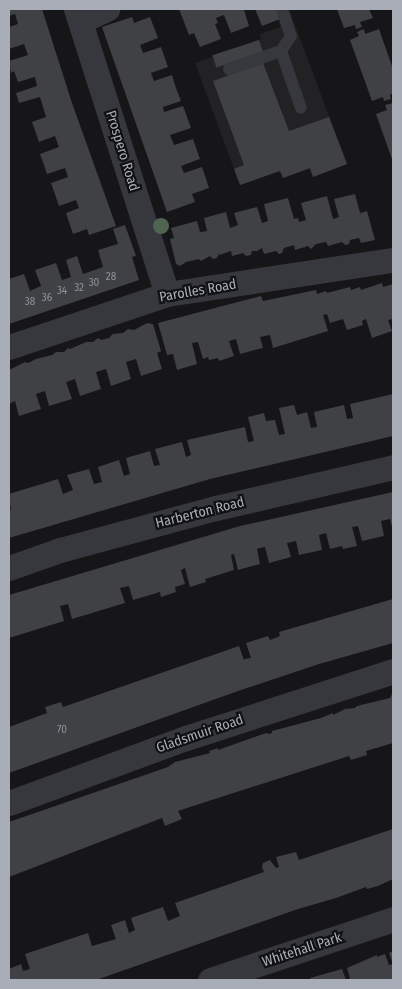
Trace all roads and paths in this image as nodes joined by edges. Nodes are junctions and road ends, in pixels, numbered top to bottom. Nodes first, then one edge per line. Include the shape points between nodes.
1 (106, 9) edge
2 (282, 9) edge
3 (79, 15) edge
4 (281, 51) junction
5 (229, 69) dead end
6 (301, 108) dead end
7 (393, 260) edge
8 (167, 294) junction
9 (9, 346) edge
10 (393, 467) edge
11 (9, 568) edge
12 (393, 671) edge
13 (9, 803) edge
14 (393, 920) edge
15 (210, 980) edge

1 - 3 street
2 - 4 lane via 291,36
3 - 8 street, Prospero Road
4 - 5 lane
4 - 6 lane
7 - 8 street, Parolles Road
8 - 9 street, Parolles Road
10 - 11 street, Harberton Road via 216,508 60,550
12 - 13 street, Gladsmuir Road via 186,738
14 - 15 street, Whitehall Park

